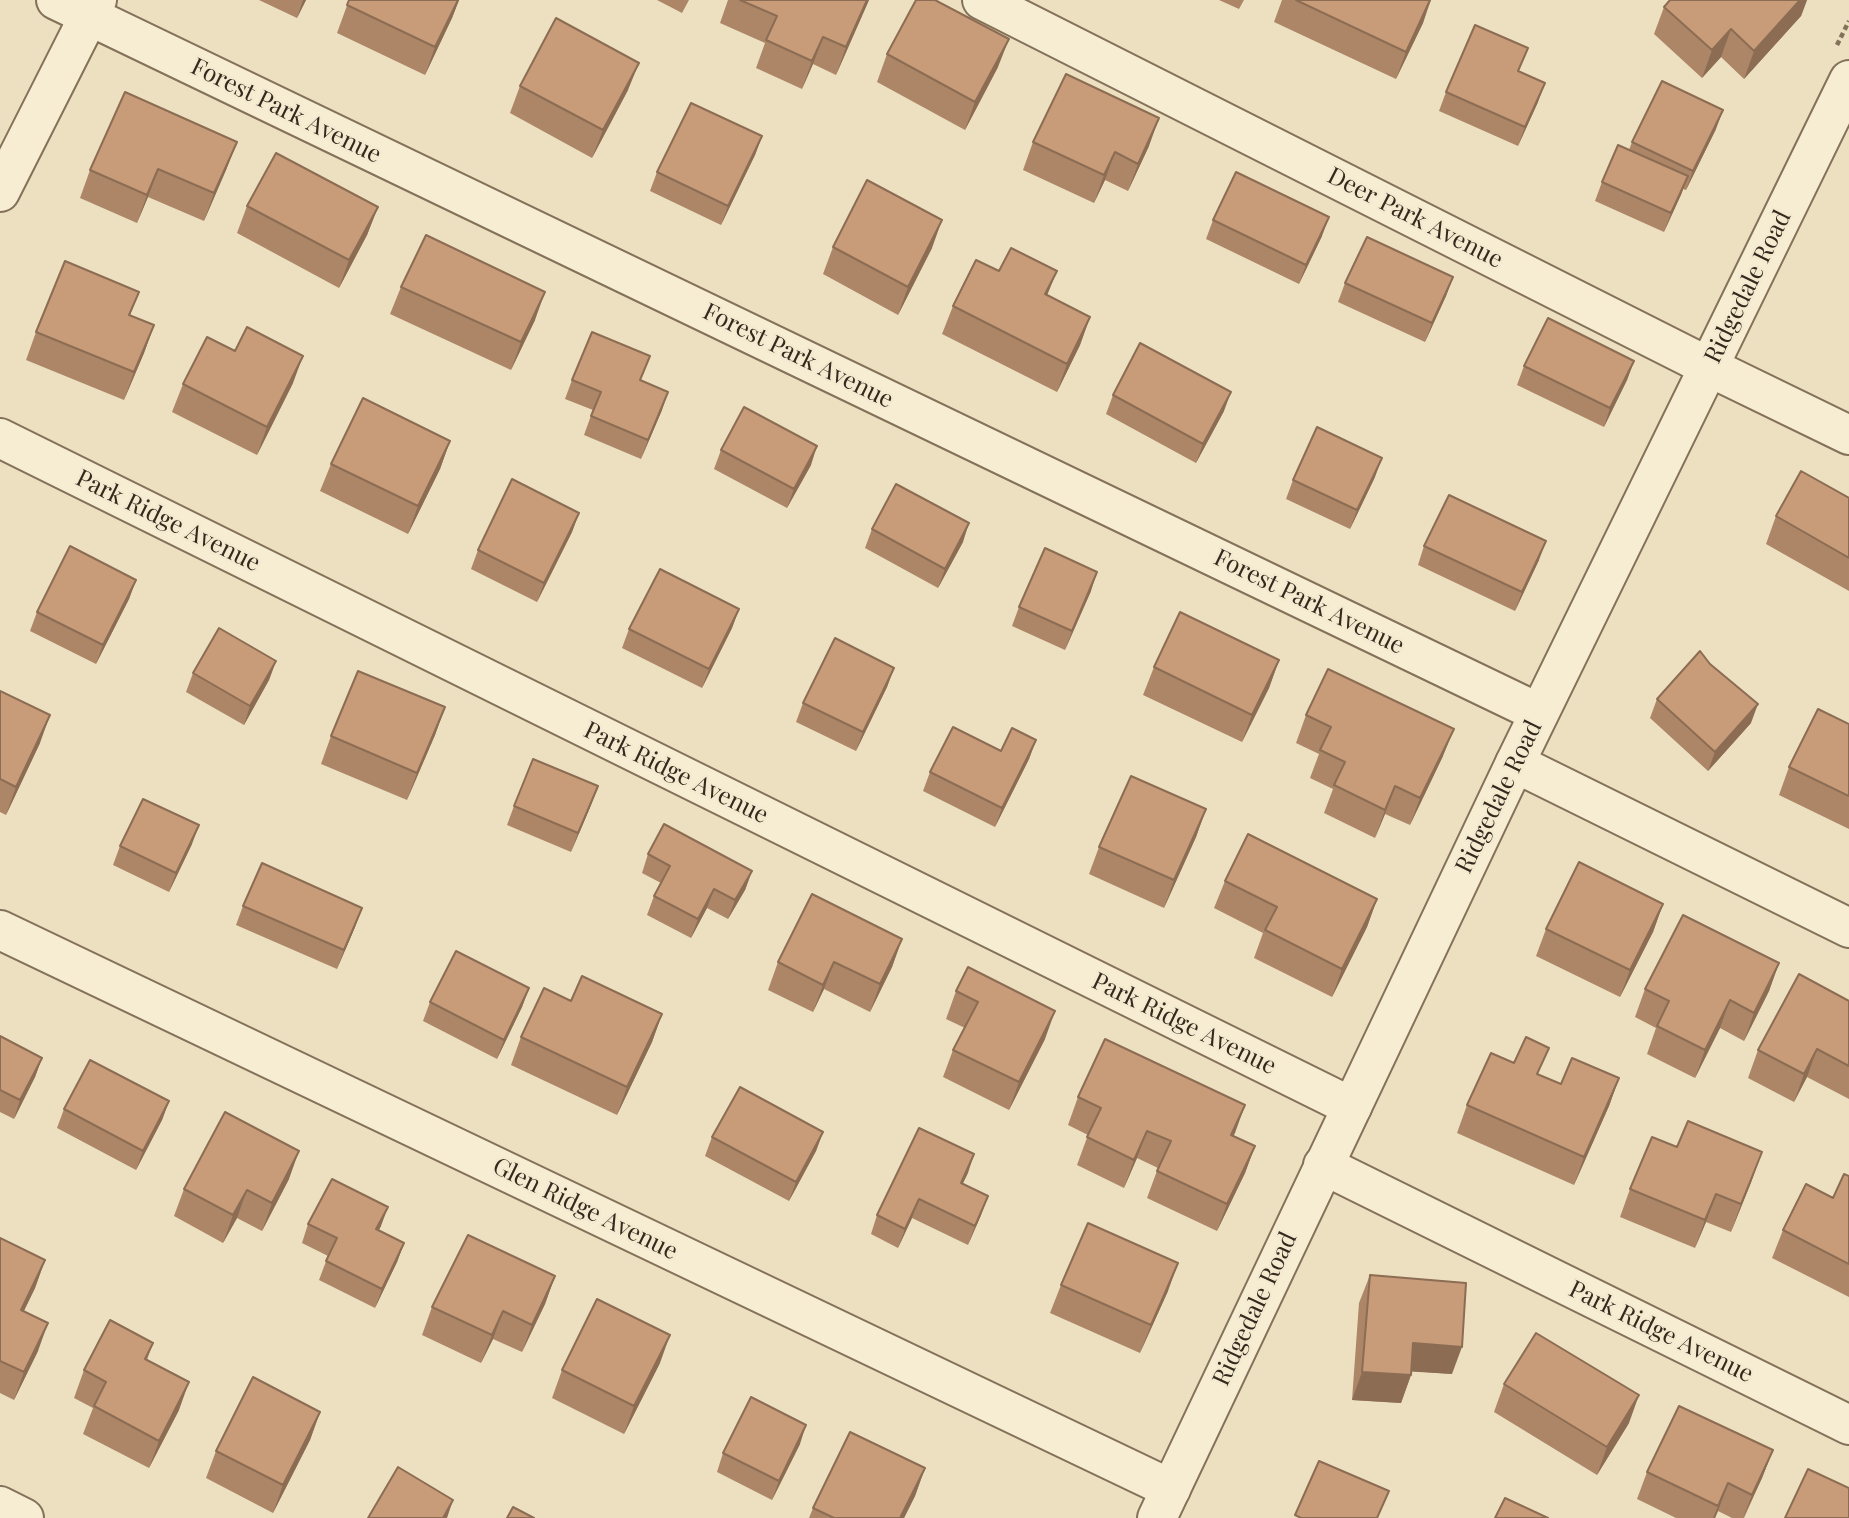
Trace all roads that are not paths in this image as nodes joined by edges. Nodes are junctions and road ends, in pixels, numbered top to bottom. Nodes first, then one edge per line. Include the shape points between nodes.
1 (982, 0) edge
2 (80, 5) edge
3 (1849, 80) edge
4 (0, 192) edge
5 (1709, 367) junction
6 (1849, 435) edge
7 (0, 438) edge
8 (1539, 713) junction
9 (1514, 763) junction
10 (1849, 928) edge
11 (0, 930) edge
12 (1352, 1107) junction
13 (1323, 1165) junction
14 (1849, 1425) edge
15 (1164, 1503) edge
16 (0, 1506) edge
17 (24, 1518) edge

1 - 5 street, Deer Park Avenue
2 - 4 street
2 - 8 street, Forest Park Avenue
3 - 5 street, Ridgedale Road
5 - 6 street, Deer Park Avenue
5 - 8 street, Ridgedale Road
7 - 12 street, Park Ridge Avenue
8 - 9 street, Ridgedale Road
9 - 10 street
9 - 12 street, Ridgedale Road
11 - 15 street, Glen Ridge Avenue
12 - 13 street, Ridgedale Road
13 - 14 street, Park Ridge Avenue
13 - 15 street, Ridgedale Road
16 - 17 street

